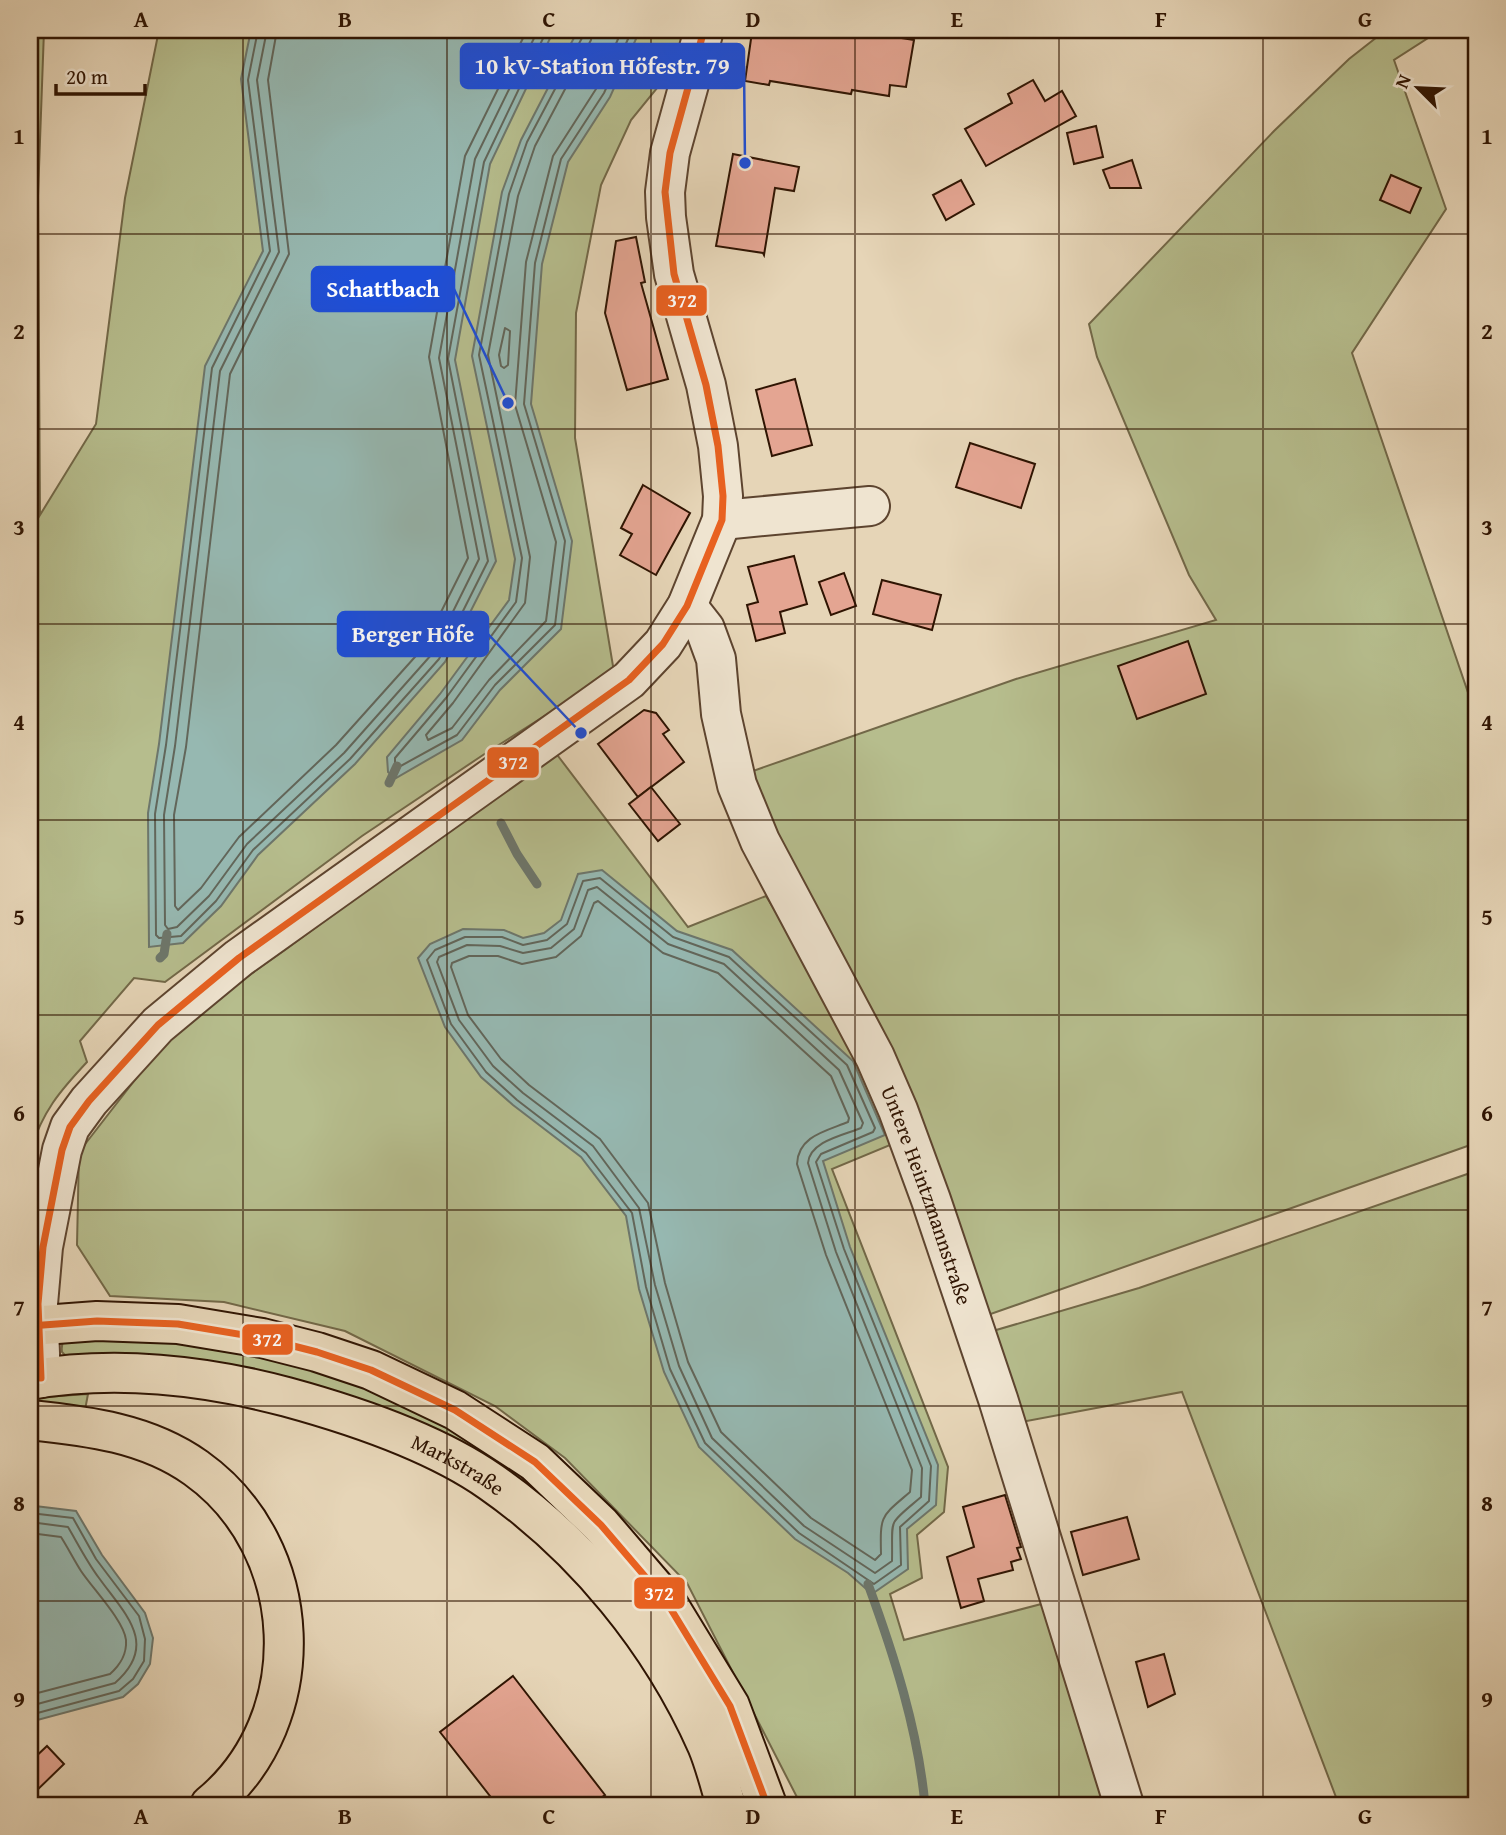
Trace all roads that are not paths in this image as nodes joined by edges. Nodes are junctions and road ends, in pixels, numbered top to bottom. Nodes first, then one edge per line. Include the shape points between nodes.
1 (704, 30) edge
2 (870, 506) dead end
3 (722, 520) junction
4 (687, 606) junction
5 (34, 1326) edge
6 (35, 1379) edge
7 (30, 1420) edge
8 (210, 1805) edge
9 (726, 1805) edge
10 (766, 1805) edge
11 (1124, 1805) edge

1 - 3 street via 670,153 665,192 674,274 718,446
2 - 3 street
3 - 4 street
4 - 5 street via 663,645 629,680 239,958 158,1025 111,1076 70,1128 62,1150 43,1247
4 - 11 street, Untere Heintzmannstraße via 705,629 716,659 721,714 737,785 760,841 875,1057 931,1200
5 - 6 street
5 - 10 main road, Markstraße via 97,1321 178,1324 317,1352 371,1370 455,1410 535,1462 601,1525 666,1601 730,1706
6 - 9 main road, Markstraße via 120,1374 192,1378 251,1388 348,1414 438,1452 490,1481 568,1544 630,1617 664,1665 707,1746
7 - 8 main road via 92,1426 146,1441 198,1469 229,1497 255,1532 272,1567 285,1644 279,1693 262,1741 246,1769

